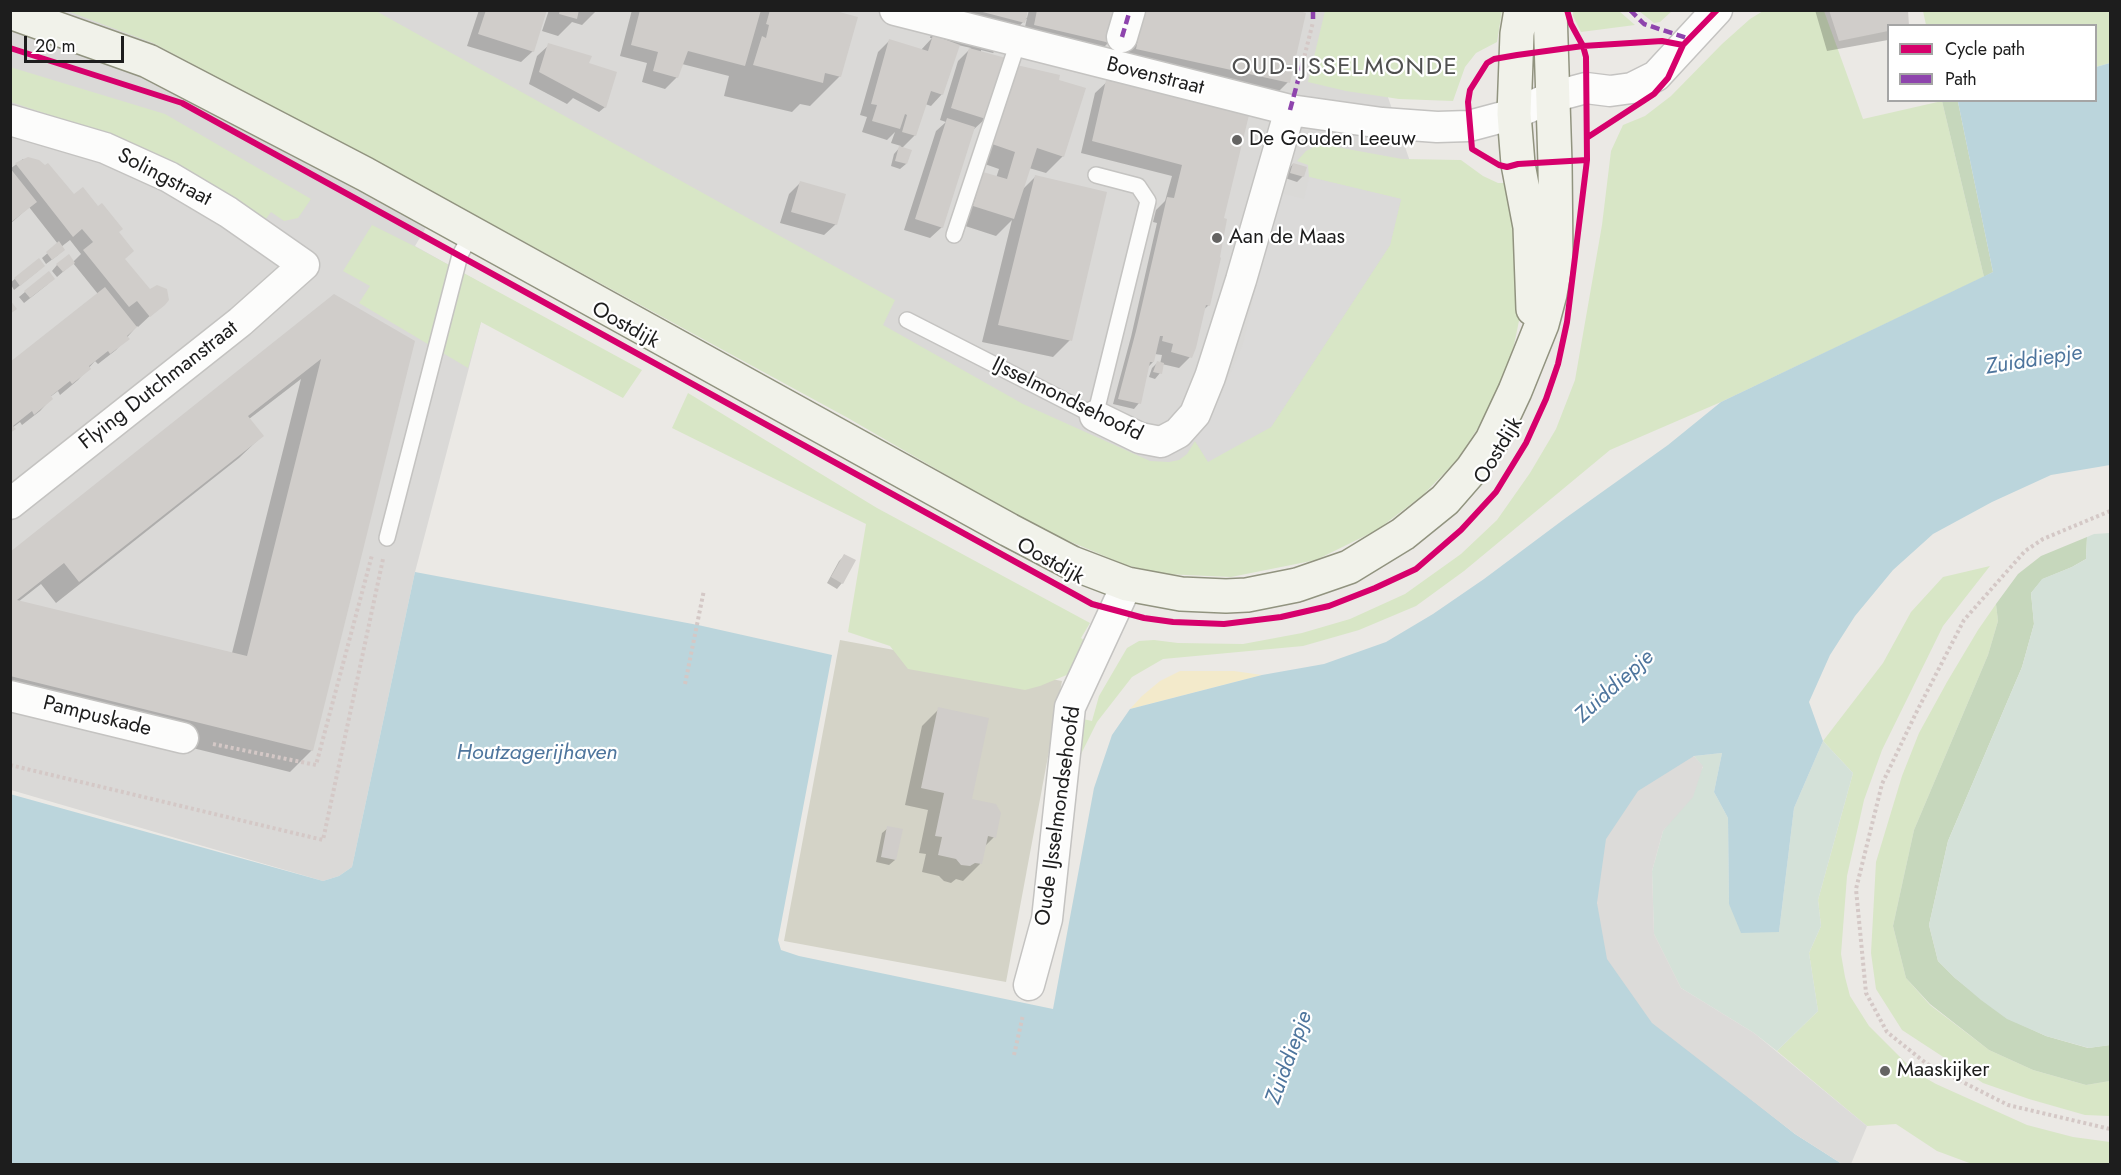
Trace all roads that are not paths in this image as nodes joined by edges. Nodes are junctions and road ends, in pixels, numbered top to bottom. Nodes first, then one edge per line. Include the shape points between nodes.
1 (895, 10) edge
2 (1521, 10) edge
3 (1550, 10) edge
4 (1717, 10) edge
5 (12, 19) edge
6 (1018, 42) junction
7 (1552, 97) junction
8 (1290, 110) junction
9 (1514, 114) junction
10 (10, 120) edge
11 (1096, 176) dead end
12 (472, 233) junction
13 (954, 235) dead end
14 (304, 265) joint
15 (907, 320) dead end
16 (1534, 341) junction
17 (1095, 416) junction
18 (10, 504) edge
19 (387, 538) road end
20 (1127, 584) junction
21 (10, 696) edge
22 (183, 738) road end
23 (1027, 995) road end

1 - 6 street, Bovenstraat
2 - 9 street, Oostdijk
3 - 7 street, Oostdijk
4 - 7 street, Bovenstraat via 1656,76 1632,88 1586,88
5 - 12 street, Oostdijk via 148,61
6 - 8 street, Bovenstraat
6 - 13 lane
7 - 9 street, Bovenstraat
7 - 16 street, Oostdijk via 1556,260 1542,324
8 - 9 street, Bovenstraat via 1437,127 1470,126
8 - 17 street, IJsselmondsehoofd via 1241,280 1195,414 1179,433 1161,442 1140,438
9 - 16 street, Oostdijk via 1518,164 1530,227
10 - 14 street, Solingstraat via 105,148 169,177
11 - 17 lane via 1138,186 1148,201
12 - 19 lane via 460,255
12 - 20 street, Oostdijk via 1009,530 1072,563
14 - 18 street, Flying Dutchmanstraat via 240,322
15 - 17 lane, IJsselmondsehoofd
16 - 20 street, Oostdijk via 1492,440 1472,469 1445,500 1374,553 1324,577 1247,595 1180,594
20 - 23 street, Oude IJsselmondsehoofd via 1070,707 1047,919
21 - 22 street, Pampuskade

